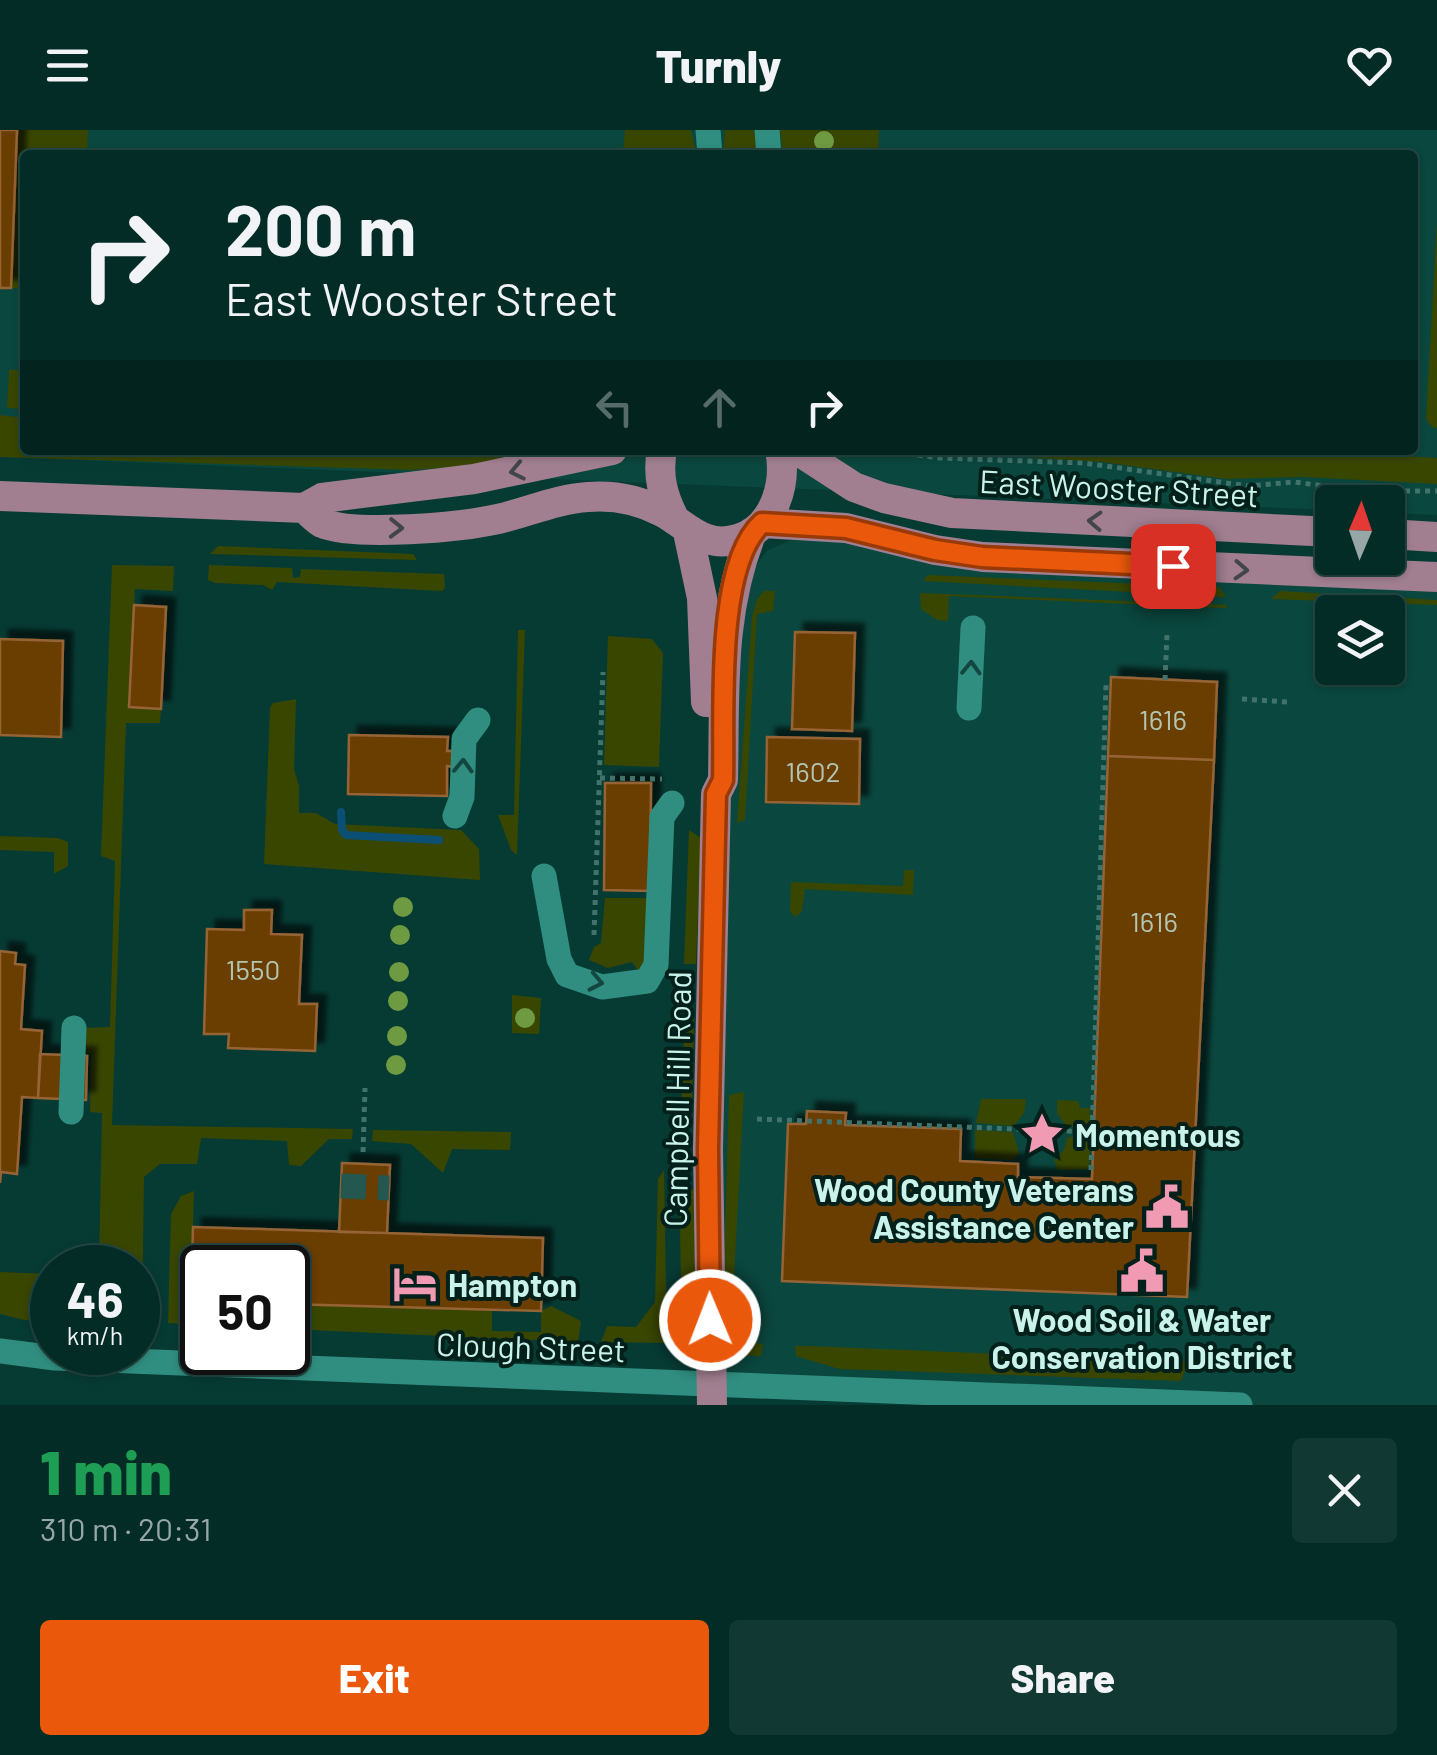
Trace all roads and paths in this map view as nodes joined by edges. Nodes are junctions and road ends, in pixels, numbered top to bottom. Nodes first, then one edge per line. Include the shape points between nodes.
1 (588, 455) edge
2 (662, 455) edge
3 (780, 455) edge
4 (804, 455) edge
5 (917, 455) edge
6 (1437, 491) edge
7 (0, 496) edge
8 (304, 508) junction
9 (682, 526) junction
10 (758, 527) junction
11 (1315, 531) edge
12 (1405, 535) edge
13 (1437, 536) edge
14 (1437, 577) edge
15 (972, 628) dead end
16 (1166, 634) dead end
17 (604, 672) dead end
18 (1165, 680) dead end
19 (1106, 685) dead end
20 (1242, 699) dead end
21 (1287, 702) dead end
22 (970, 708) dead end
23 (478, 720) dead end
24 (600, 778) junction
25 (672, 791) joint
26 (716, 794) junction
27 (455, 816) dead end
28 (544, 876) dead end
29 (594, 935) dead end
30 (74, 1028) dead end
31 (365, 1088) dead end
32 (70, 1112) dead end
33 (758, 1119) dead end
34 (1092, 1132) junction
35 (363, 1152) dead end
36 (1091, 1170) dead end
37 (0, 1351) edge
38 (712, 1395) edge
39 (1240, 1405) edge

1 -> 8 main road via 474,479 322,498
2 - 9 main road via 665,501
3 - 10 main road via 781,485
11 -> 4 main road, East Wooster Street via 952,513 854,487
5 - 6 path via 1084,464 1248,486 1294,482
7 - 8 main road
8 -> 9 main road via 322,523 430,528 605,496 640,503
9 - 10 main road via 702,540 720,542
9 - 26 main road, Campbell Hill Road via 702,598 710,781
10 -> 14 main road via 846,528 982,557
10 - 26 main road, Campbell Hill Road via 737,568 728,608 723,780
12 - 13 main road
22 -> 15 street
16 - 18 path
17 - 24 path
19 - 34 path
20 - 21 path
27 -> 23 street via 464,740
24 - 25 path
24 - 29 path
28 -> 25 street via 567,975 602,987 648,981 656,965 662,817
26 - 38 main road, Campbell Hill Road via 708,1149
30 - 32 street
31 - 35 path
33 - 34 path
34 - 36 path
37 - 38 street, Clough Street
38 - 39 street, Clough Street

